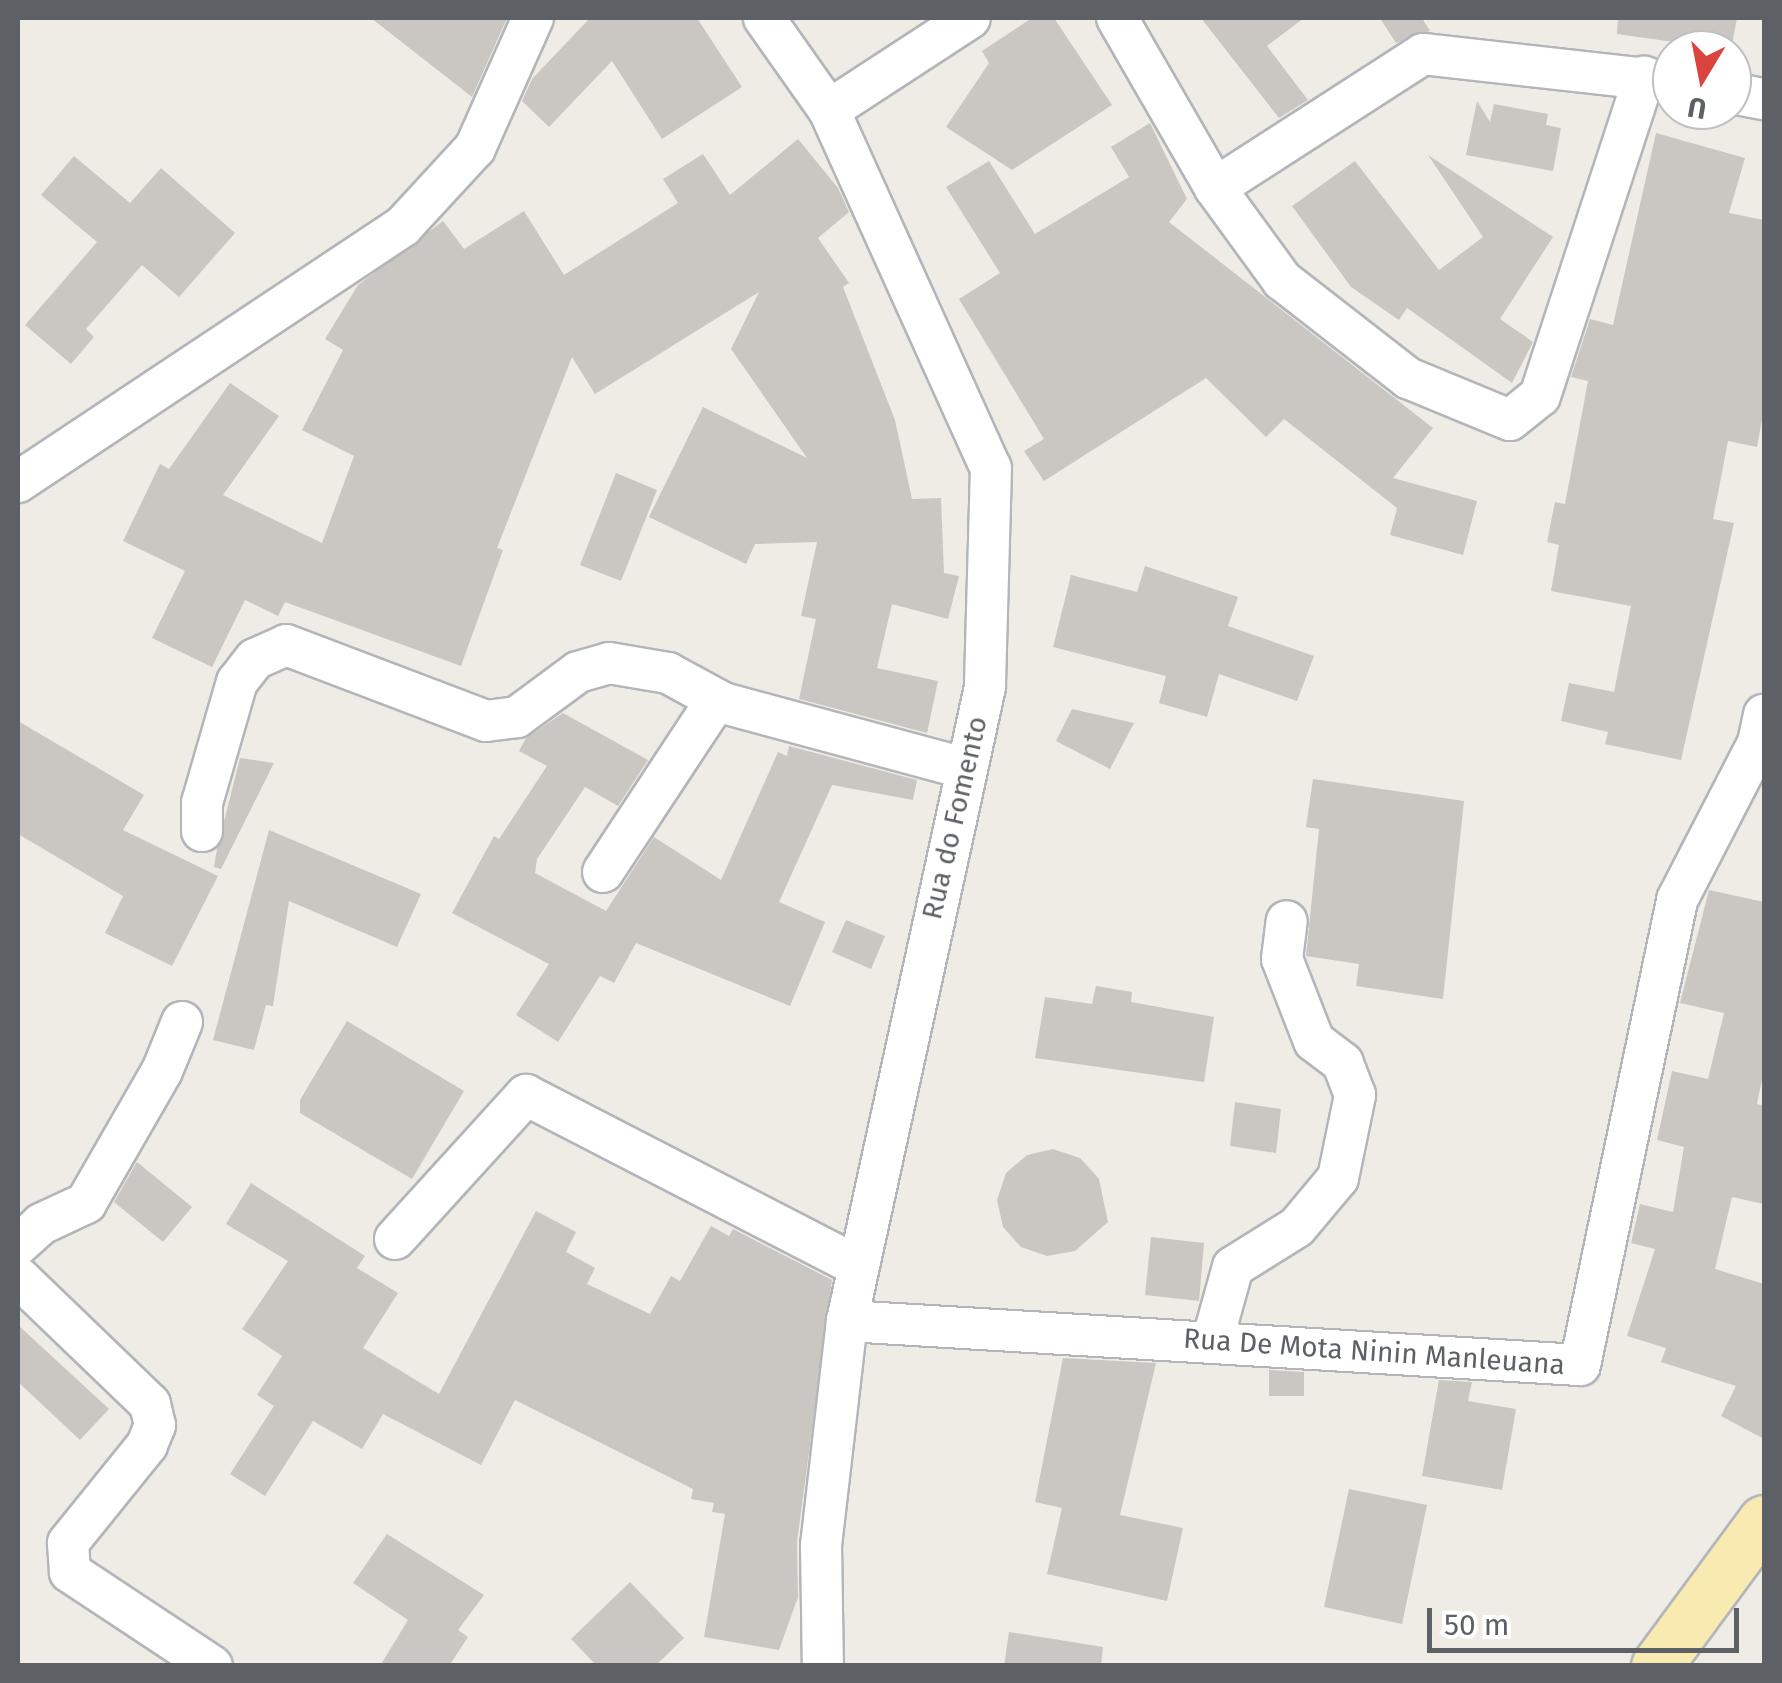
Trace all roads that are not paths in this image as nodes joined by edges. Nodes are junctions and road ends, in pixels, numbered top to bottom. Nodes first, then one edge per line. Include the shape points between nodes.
1 (533, 18) edge
2 (764, 18) edge
3 (970, 18) edge
4 (1117, 18) edge
5 (1652, 79) edge
6 (1652, 96) edge
7 (829, 110) junction
8 (1215, 188) junction
9 (18, 482) edge
10 (723, 702) junction
11 (1764, 714) edge
12 (964, 768) junction
13 (202, 831) dead end
14 (603, 872) dead end
15 (1287, 921) dead end
16 (182, 1022) dead end
17 (394, 1239) dead end
18 (18, 1245) edge
19 (857, 1266) junction
20 (18, 1277) edge
21 (847, 1321) junction
22 (1212, 1342) junction
23 (1764, 1520) edge
24 (212, 1666) edge
25 (823, 1666) edge
26 (1657, 1666) edge

1 - 9 street via 475,148 403,226
2 - 7 street, Rua do Fomento
3 - 7 street
4 - 8 street
5 - 8 street via 1424,54
6 - 8 street via 1540,396 1510,420 1408,378 1282,280
7 - 12 street, Rua do Fomento via 991,468 985,687
10 - 12 street
10 - 13 street via 668,673 609,663 578,672 518,717 486,721 286,644 255,660 237,682 202,803
10 - 14 street via 711,708
11 - 22 street, Rua De Mota Ninin Manleuana via 1758,743 1677,900 1580,1365
12 - 19 street, Rua do Fomento
15 - 22 street via 1282,959 1314,1042 1342,1063 1354,1095 1338,1178 1297,1227 1232,1267
16 - 18 street via 162,1071 86,1203 42,1224
17 - 19 street via 526,1095
19 - 21 street, Rua do Fomento
20 - 24 street via 150,1404 155,1425 68,1543 70,1572
21 - 22 street, Rua De Mota Ninin Manleuana
21 - 25 street, Rua do Fomento via 821,1545
23 - 26 main road

